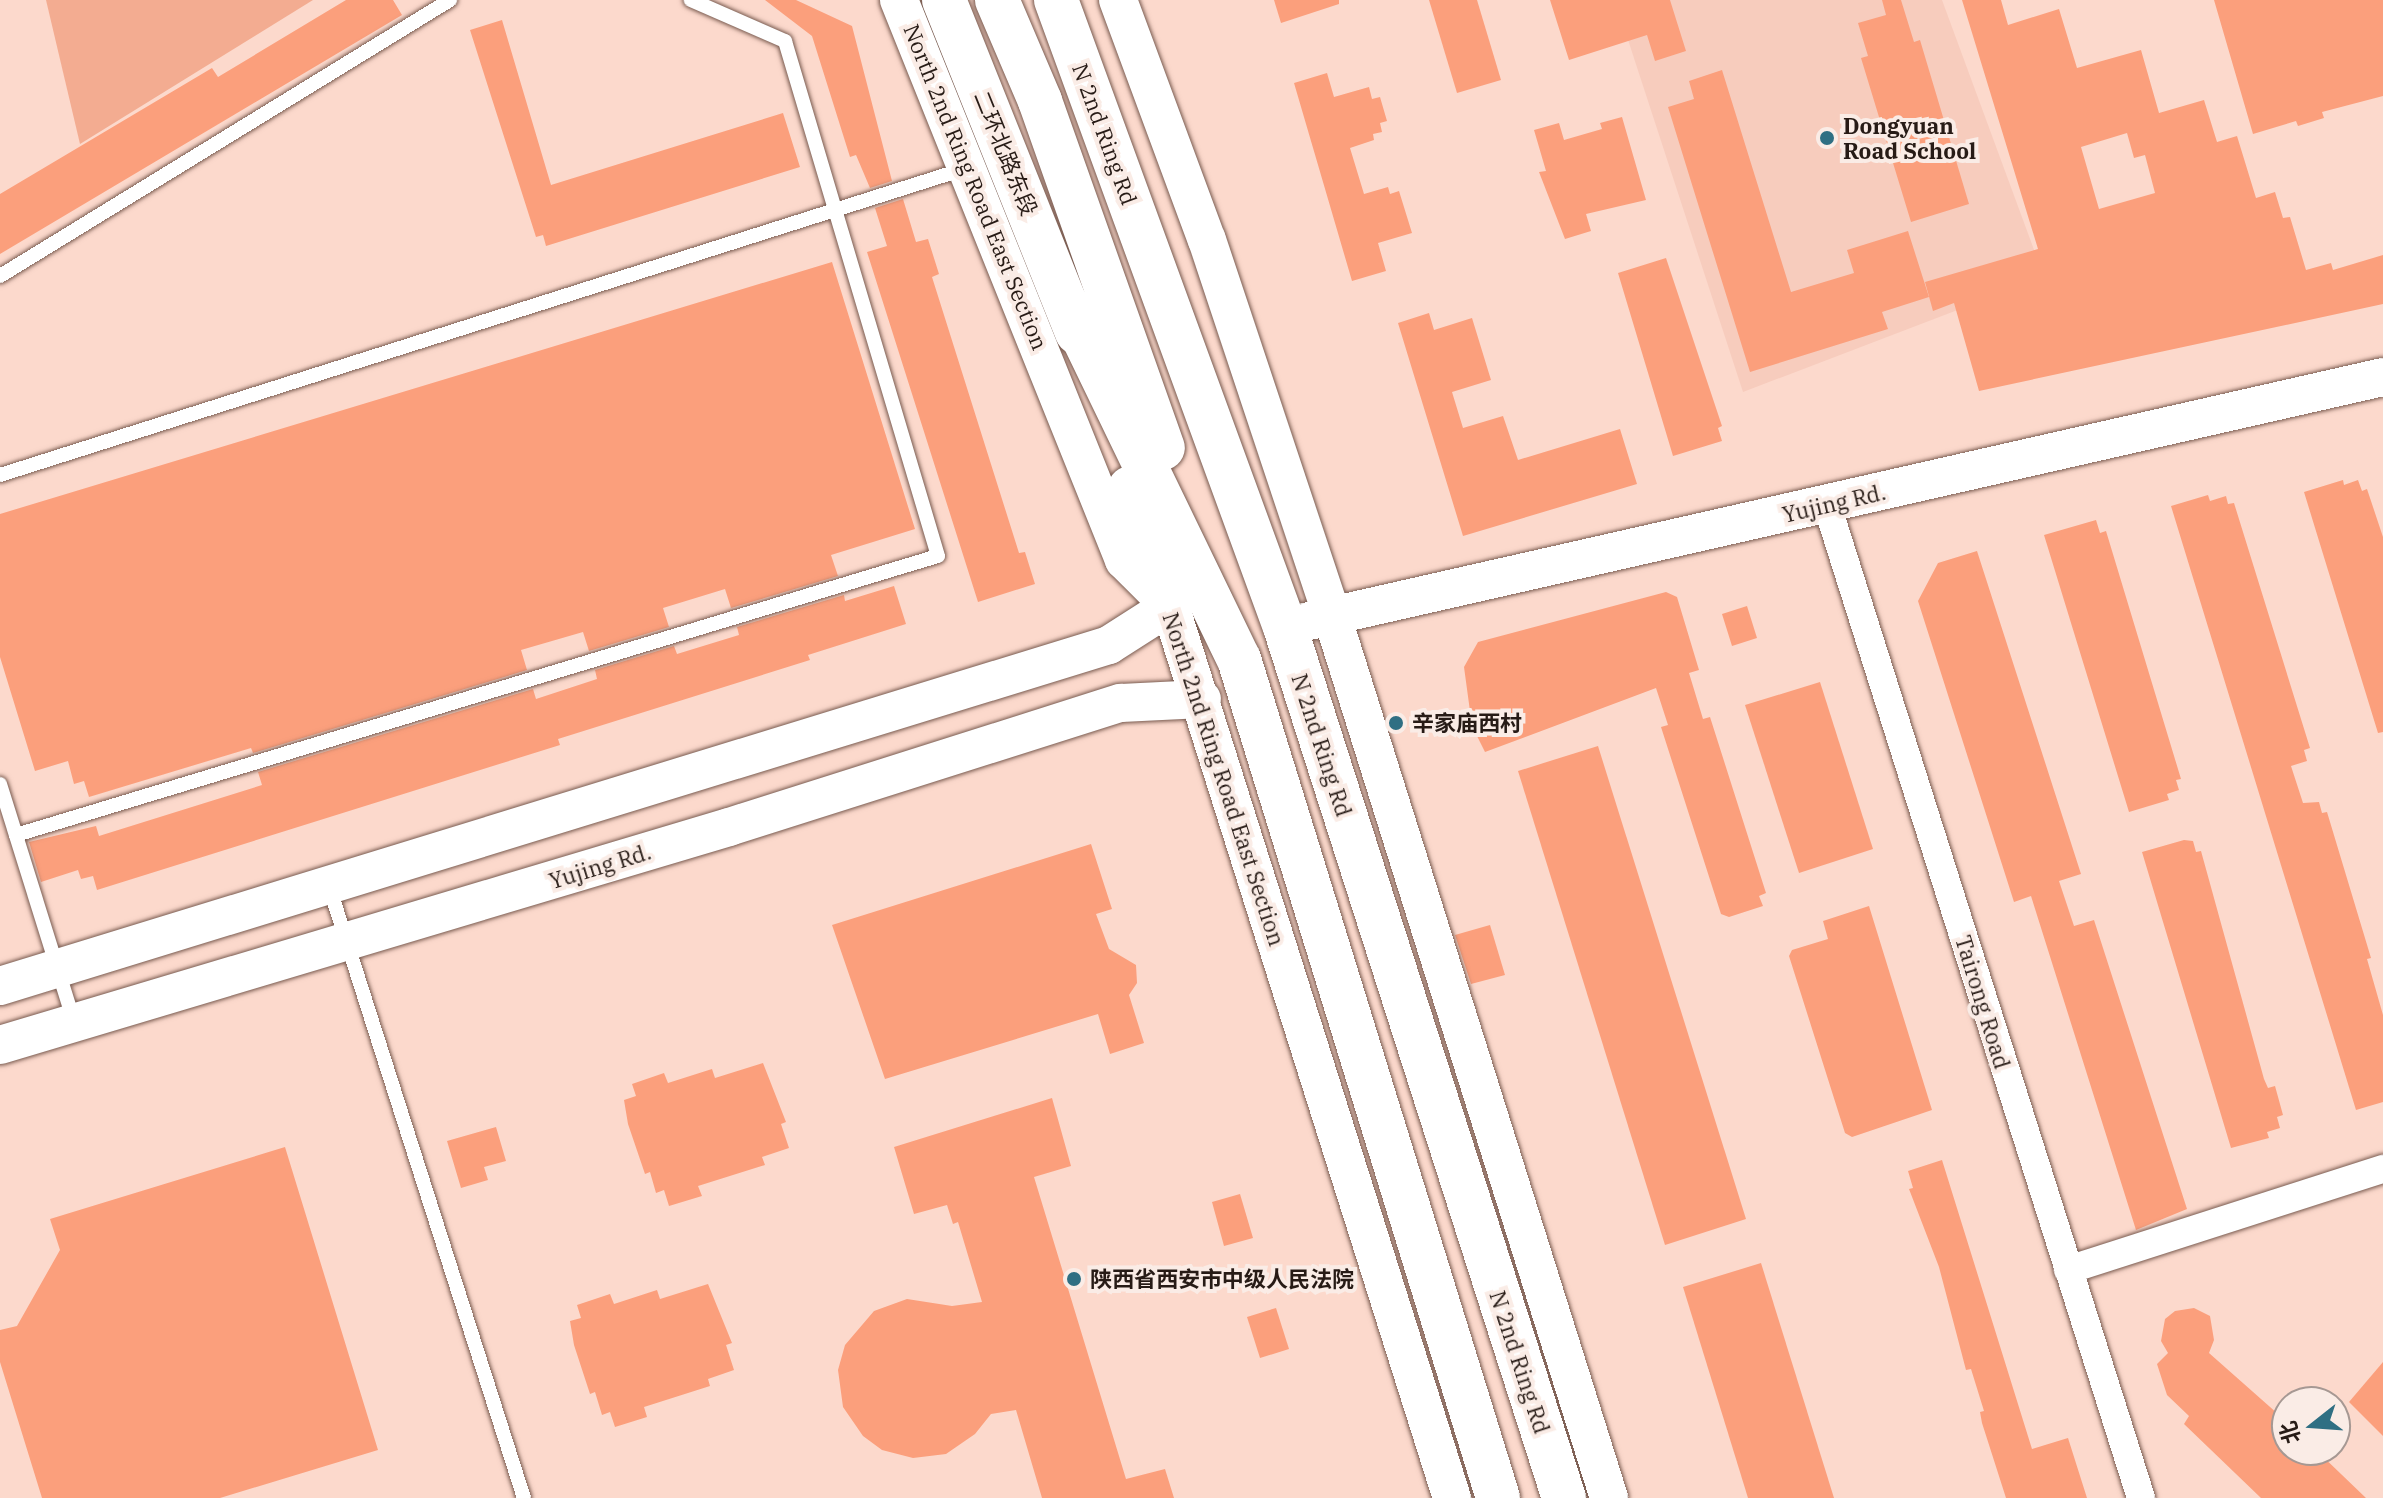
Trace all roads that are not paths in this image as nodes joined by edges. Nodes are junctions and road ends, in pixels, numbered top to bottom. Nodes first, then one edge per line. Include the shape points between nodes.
1 (450, 0) edge
2 (691, 0) edge
3 (899, 0) edge
4 (944, 0) edge
5 (997, 0) edge
6 (1118, 0) edge
7 (1056, 1) edge
8 (969, 168) junction
9 (836, 210) junction
10 (0, 276) edge
11 (1068, 306) junction
12 (2383, 377) edge
13 (0, 475) edge
14 (1827, 505) junction
15 (1170, 606) junction
16 (1332, 616) junction
17 (1285, 627) junction
18 (1239, 659) junction
19 (1202, 699) junction
20 (0, 784) edge
21 (16, 835) junction
22 (329, 886) junction
23 (348, 942) junction
24 (57, 968) junction
25 (0, 986) edge
26 (74, 1023) junction
27 (0, 1045) edge
28 (2383, 1169) edge
29 (2068, 1270) junction
30 (524, 1498) edge
31 (1452, 1498) edge
32 (1498, 1498) edge
33 (1564, 1498) edge
34 (1609, 1498) edge
35 (2141, 1498) edge

1 - 10 lane
2 - 9 lane via 785,41
3 - 8 street, North 2nd Ring Road East Section
4 - 11 highway, 二环北路东段
5 - 18 highway via 1040,101
6 - 16 street via 1207,240
7 - 17 highway, N 2nd Ring Rd
8 - 9 lane
8 - 15 street, North 2nd Ring Road East Section via 1124,560
9 - 13 lane
9 - 21 lane via 938,556
11 - 15 highway
11 - 18 highway
12 - 14 street, Yujing Rd.
14 - 16 street, Yujing Rd.
14 - 29 street, Tairong Road
15 - 19 street, North 2nd Ring Road East Section
15 - 22 street via 1109,645
16 - 17 street, Yujing Rd.
16 - 34 street
17 - 33 highway, N 2nd Ring Rd
18 - 32 highway
19 - 23 street, Yujing Rd. via 1121,703
19 - 31 street, North 2nd Ring Road East Section
20 - 21 lane
21 - 24 lane
22 - 23 lane
22 - 24 street
23 - 26 street, Yujing Rd.
23 - 30 lane
24 - 25 street
24 - 26 lane
26 - 27 street, Yujing Rd.
28 - 29 street
29 - 35 street, Tairong Road

